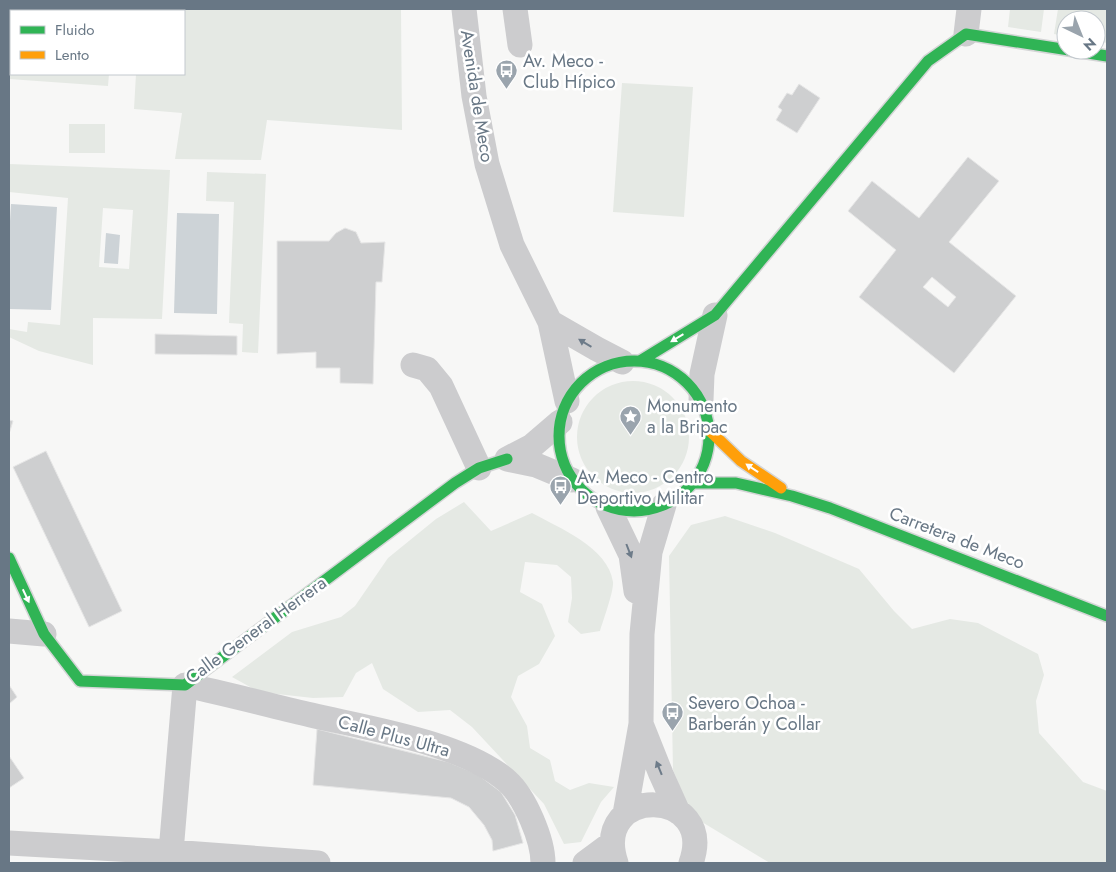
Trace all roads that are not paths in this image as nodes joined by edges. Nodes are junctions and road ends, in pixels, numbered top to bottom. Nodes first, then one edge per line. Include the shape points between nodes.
1 (464, 9) edge
2 (515, 9) edge
3 (969, 9) edge
4 (966, 34) junction
5 (520, 45) dead end
6 (1107, 56) edge
7 (715, 316) junction
8 (550, 322) junction
9 (631, 361) junction
10 (413, 365) dead end
11 (701, 400) junction
12 (564, 412) junction
13 (709, 430) junction
14 (507, 459) junction
15 (479, 468) junction
16 (572, 480) junction
17 (693, 483) junction
18 (792, 496) junction
19 (664, 505) junction
20 (608, 507) junction
21 (9, 558) edge
22 (1107, 616) edge
23 (9, 631) edge
24 (44, 634) junction
25 (642, 634) junction
26 (185, 685) junction
27 (641, 724) junction
28 (678, 812) junction
29 (625, 814) junction
30 (9, 844) edge
31 (171, 852) junction
32 (614, 853) edge
33 (318, 863) edge
34 (543, 863) edge
35 (585, 863) edge
36 (691, 863) edge

1 - 8 street, Avenida de Meco via 474,96 487,164 512,244
2 - 5 street
3 - 4 street
4 - 6 street
4 - 7 street via 928,61
7 -> 9 street
7 - 11 street via 702,374
9 -> 8 street via 596,349
8 - 12 street, Avenida de Meco
9 - 11 street via 655,363 669,369 682,377
9 - 12 street via 605,366 590,375 577,386
10 - 15 street via 427,369 441,386
11 - 13 street
12 - 14 street, Calle General Herrera via 532,446
12 - 16 street via 558,437 560,452
13 - 17 street via 706,458
18 -> 13 street via 741,461
14 - 15 street, Calle General Herrera
14 - 16 street, Calle General Herrera via 536,465
15 - 26 street, Calle General Herrera
16 - 20 street via 582,491
17 - 18 street via 736,483
17 - 19 street
18 - 22 street, Carretera de Meco
19 - 20 street via 626,511
19 - 25 street via 650,552
20 -> 25 street via 631,555
21 -> 24 street, Calle General Herrera
23 - 24 street
24 - 26 street, Calle General Herrera via 80,681
25 - 27 street
26 - 31 street
26 - 34 street, Calle Plus Ultra via 416,739 475,760 508,782 527,809 543,850
28 -> 27 street
27 - 29 street
28 - 29 street via 655,804 642,805
28 - 36 street via 692,830 695,841
29 - 32 street via 617,824
30 - 31 street
31 - 33 street
32 - 35 street

